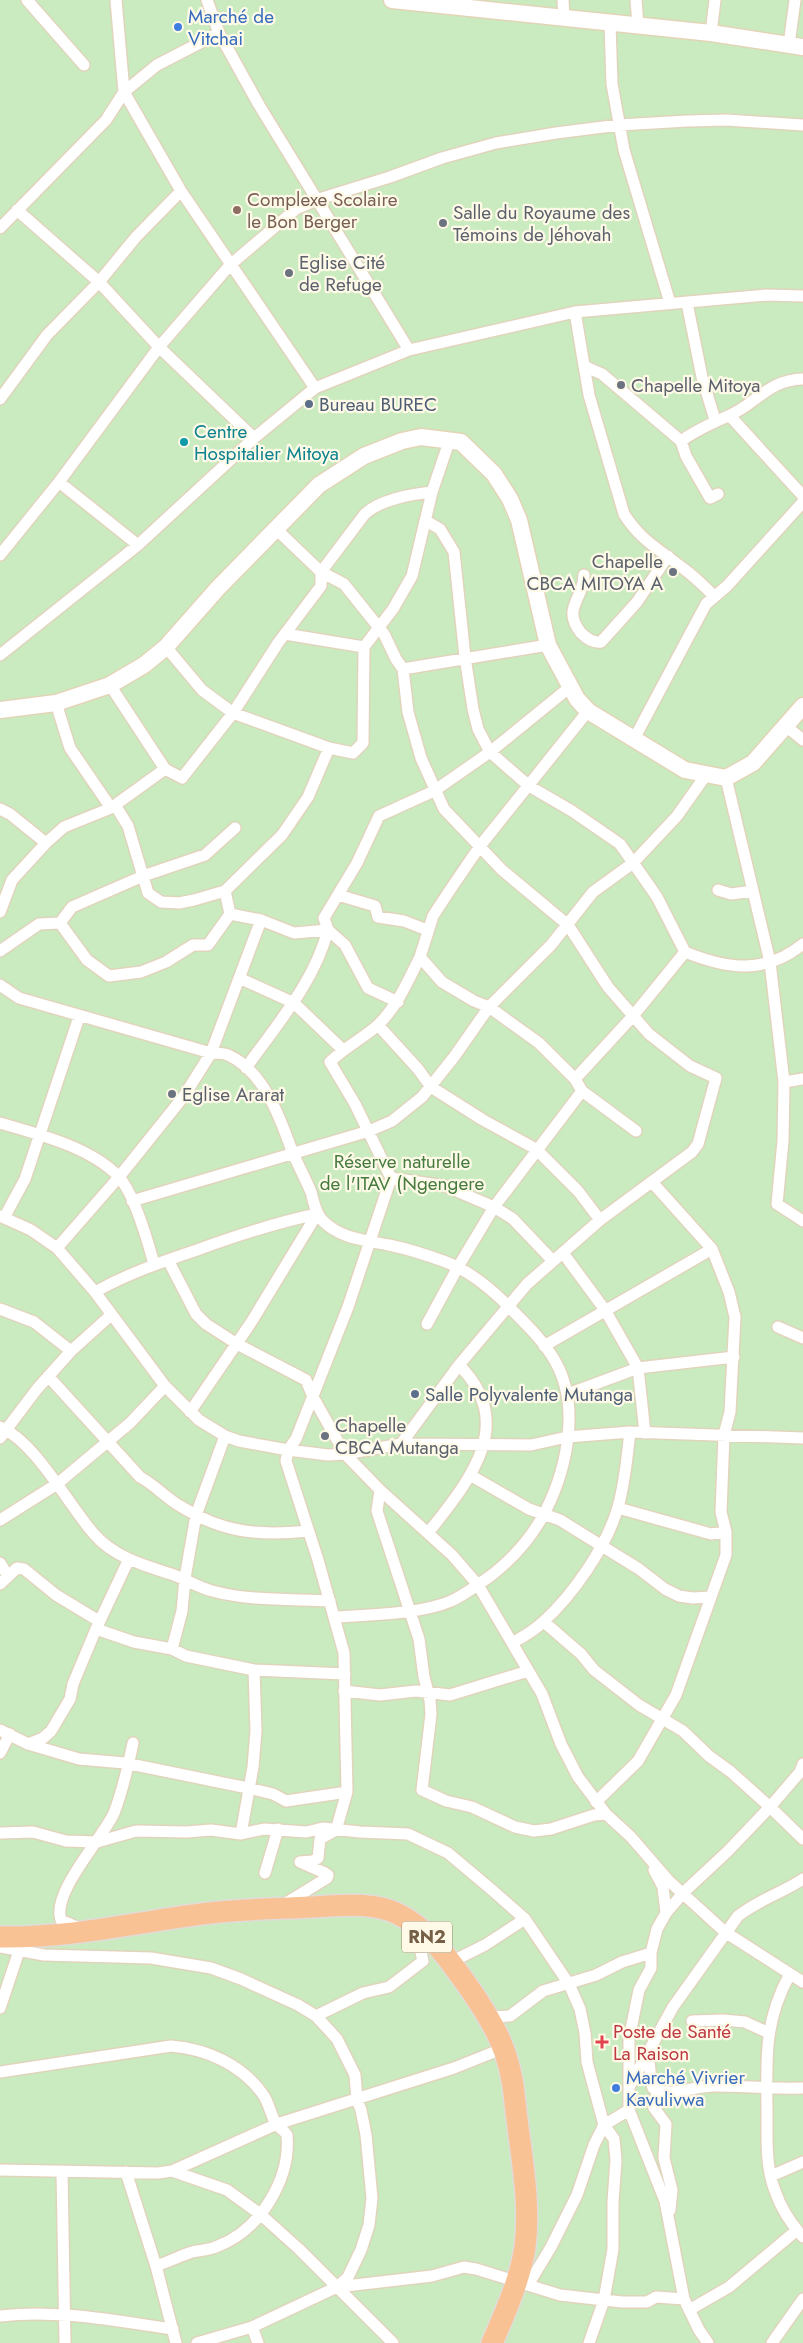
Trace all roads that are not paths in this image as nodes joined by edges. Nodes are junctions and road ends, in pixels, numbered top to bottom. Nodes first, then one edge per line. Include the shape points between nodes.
1 (27, 0) edge
2 (116, 0) edge
3 (206, 0) edge
4 (392, 0) edge
5 (563, 0) edge
6 (636, 0) edge
7 (715, 0) edge
8 (795, 0) edge
9 (496, 6) edge
10 (564, 19) junction
11 (610, 24) junction
12 (638, 25) junction
13 (219, 33) junction
14 (711, 33) junction
15 (796, 46) edge
16 (84, 65) dead end
17 (124, 92) junction
18 (619, 125) junction
19 (803, 125) edge
20 (181, 191) junction
21 (316, 200) junction
22 (17, 210) junction
23 (0, 228) edge
24 (230, 264) junction
25 (99, 282) junction
26 (803, 296) edge
27 (687, 302) junction
28 (670, 304) junction
29 (575, 312) junction
30 (159, 347) junction
31 (409, 350) junction
32 (586, 367) junction
33 (803, 378) edge
34 (315, 388) junction
35 (0, 399) edge
36 (730, 416) junction
37 (714, 420) junction
38 (254, 438) junction
39 (450, 439) junction
40 (681, 441) junction
41 (59, 482) junction
42 (432, 492) junction
43 (718, 494) dead end
44 (803, 496) edge
45 (803, 502) edge
46 (426, 522) junction
47 (276, 529) junction
48 (138, 545) junction
49 (0, 555) edge
50 (668, 556) junction
51 (321, 572) junction
52 (584, 575) dead end
53 (713, 595) junction
54 (380, 628) junction
55 (285, 634) junction
56 (548, 645) junction
57 (166, 647) junction
58 (364, 647) junction
59 (0, 655) edge
60 (465, 657) junction
61 (403, 669) junction
62 (110, 685) junction
63 (570, 687) junction
64 (56, 703) junction
65 (803, 706) edge
66 (0, 710) edge
67 (588, 712) junction
68 (233, 713) junction
69 (787, 727) junction
70 (634, 739) junction
71 (803, 740) edge
72 (329, 748) junction
73 (490, 752) junction
74 (165, 769) junction
75 (706, 775) junction
76 (726, 778) junction
77 (529, 786) junction
78 (434, 791) junction
79 (113, 807) junction
80 (0, 809) edge
81 (235, 828) dead end
82 (46, 843) junction
83 (480, 846) junction
84 (633, 863) junction
85 (143, 876) junction
86 (718, 890) dead end
87 (225, 891) junction
88 (753, 891) junction
89 (338, 894) junction
90 (0, 912) edge
91 (230, 914) junction
92 (261, 920) junction
93 (60, 923) junction
94 (568, 925) junction
95 (328, 930) junction
96 (427, 930) junction
97 (803, 944) edge
98 (0, 951) edge
99 (685, 952) junction
100 (420, 957) junction
101 (770, 962) junction
102 (239, 978) junction
103 (0, 986) edge
104 (398, 1002) junction
105 (294, 1003) junction
106 (489, 1007) junction
107 (632, 1016) junction
108 (79, 1017) junction
109 (378, 1025) junction
110 (342, 1049) junction
111 (211, 1053) junction
112 (246, 1068) junction
113 (803, 1078) edge
114 (575, 1080) junction
115 (784, 1082) junction
116 (430, 1087) junction
117 (582, 1091) junction
118 (0, 1123) edge
119 (369, 1131) junction
120 (636, 1131) dead end
121 (40, 1135) junction
122 (536, 1150) junction
123 (293, 1153) junction
124 (120, 1177) junction
125 (391, 1178) junction
126 (652, 1182) junction
127 (132, 1201) junction
128 (494, 1207) junction
129 (317, 1214) junction
130 (2, 1217) edge
131 (600, 1220) junction
132 (803, 1221) edge
133 (369, 1242) junction
134 (57, 1248) junction
135 (712, 1249) junction
136 (563, 1253) junction
137 (168, 1260) junction
138 (553, 1261) junction
139 (154, 1264) junction
140 (458, 1267) junction
141 (95, 1292) junction
142 (508, 1305) junction
143 (0, 1309) edge
144 (605, 1310) junction
145 (111, 1315) junction
146 (427, 1324) dead end
147 (778, 1327) dead end
148 (803, 1338) edge
149 (237, 1344) junction
150 (544, 1346) junction
151 (71, 1351) junction
152 (734, 1357) junction
153 (459, 1364) junction
154 (638, 1368) junction
155 (48, 1376) junction
156 (165, 1386) junction
157 (568, 1394) junction
158 (313, 1397) junction
159 (190, 1412) junction
160 (2, 1432) edge
161 (630, 1432) junction
162 (645, 1433) junction
163 (724, 1435) junction
164 (225, 1436) junction
165 (567, 1437) junction
166 (803, 1438) edge
167 (106, 1442) junction
168 (400, 1444) junction
169 (485, 1445) junction
170 (288, 1450) junction
171 (346, 1454) junction
172 (470, 1476) junction
173 (57, 1484) junction
174 (380, 1490) junction
175 (618, 1508) junction
176 (545, 1513) junction
177 (196, 1515) junction
178 (0, 1520) edge
179 (308, 1531) junction
180 (726, 1532) junction
181 (428, 1533) junction
182 (601, 1545) junction
183 (129, 1559) junction
184 (0, 1563) edge
185 (184, 1578) junction
186 (4, 1580) edge
187 (478, 1585) junction
188 (710, 1597) junction
189 (330, 1601) junction
190 (408, 1610) junction
191 (335, 1617) junction
192 (544, 1622) junction
193 (97, 1625) junction
194 (512, 1643) junction
195 (172, 1649) junction
196 (254, 1670) junction
197 (528, 1672) junction
198 (345, 1674) junction
199 (344, 1691) junction
200 (428, 1693) junction
201 (663, 1719) junction
202 (5, 1732) edge
203 (132, 1743) dead end
204 (28, 1744) junction
205 (0, 1753) edge
206 (129, 1764) junction
207 (803, 1764) edge
208 (248, 1788) junction
209 (347, 1792) junction
210 (596, 1802) junction
211 (770, 1807) junction
212 (606, 1814) junction
213 (278, 1829) junction
214 (336, 1830) junction
215 (0, 1833) edge
216 (241, 1834) junction
217 (803, 1839) edge
218 (97, 1842) junction
219 (648, 1856) junction
220 (265, 1873) dead end
221 (803, 1879) edge
222 (684, 1892) junction
223 (279, 1909) junction
224 (666, 1913) junction
225 (525, 1919) junction
226 (415, 1924) junction
227 (89, 1932) junction
228 (725, 1932) junction
229 (0, 1937) edge
230 (0, 1946) edge
231 (19, 1951) junction
232 (651, 1953) junction
233 (451, 1962) junction
234 (790, 1974) junction
235 (803, 1982) edge
236 (569, 1984) junction
237 (0, 2008) edge
238 (316, 2016) junction
239 (489, 2017) junction
240 (692, 2021) dead end
241 (769, 2033) junction
242 (504, 2048) junction
243 (647, 2055) junction
244 (0, 2072) edge
245 (803, 2088) edge
246 (628, 2089) junction
247 (766, 2089) junction
248 (658, 2091) junction
249 (357, 2100) junction
250 (629, 2110) junction
251 (277, 2124) junction
252 (604, 2125) junction
253 (803, 2162) edge
254 (0, 2170) edge
255 (62, 2171) junction
256 (172, 2171) junction
257 (126, 2172) junction
258 (771, 2176) junction
259 (260, 2214) junction
260 (669, 2224) junction
261 (800, 2233) edge
262 (156, 2266) junction
263 (522, 2283) junction
264 (337, 2287) junction
265 (803, 2299) edge
266 (604, 2300) junction
267 (686, 2304) junction
268 (65, 2315) junction
269 (0, 2316) edge
270 (252, 2327) junction
271 (173, 2329) junction
272 (64, 2343) edge
273 (176, 2343) edge
274 (197, 2343) edge
275 (258, 2343) edge
276 (393, 2343) edge
277 (492, 2343) edge
278 (589, 2343) edge
279 (708, 2343) edge
280 (772, 2343) edge

1 - 16 street
2 - 17 street
3 - 13 street
4 - 9 main road
5 - 10 street
6 - 12 street
7 - 14 street
8 - 15 street
9 - 10 main road
10 - 11 main road
11 - 12 main road
11 - 18 street via 612,84
12 - 14 main road
13 - 17 street via 157,65
13 - 21 street
14 - 15 main road
17 - 20 street
17 - 22 street via 106,120
18 - 19 street via 727,120
18 - 21 street via 496,143
18 - 28 street
20 - 24 street
20 - 25 street via 136,237
21 - 24 street via 296,209
21 - 31 street via 363,271
22 - 23 street
22 - 25 street
24 - 30 street
24 - 34 street
25 - 30 street
25 - 35 street via 47,335
26 - 27 street via 766,295
27 - 28 street
27 - 37 street
28 - 29 street
29 - 31 street
29 - 32 street
30 - 38 street
30 - 41 street
31 - 34 street
32 - 40 street via 602,374
32 - 50 street via 589,395 624,514 646,542
33 - 36 street via 788,379 774,385
34 - 38 street
36 - 37 street
36 - 44 street
37 - 40 street
38 - 48 street
39 - 42 street
39 - 47 main road via 421,437 364,456 319,485
39 - 56 main road via 473,451 494,474 510,499 519,520
40 - 43 street via 710,498
41 - 48 street
41 - 49 street
42 - 46 street
42 - 51 street via 410,494 368,511
45 - 53 street via 727,586
46 - 54 street via 412,576
46 - 60 street via 440,529 454,552
47 - 51 street
47 - 57 main road
48 - 59 street
50 - 52 street via 637,602 601,642 595,643 585,637 572,616
50 - 53 street
51 - 54 street via 344,584
51 - 55 street via 321,586
53 - 70 street via 698,614
54 - 58 street
54 - 61 street
55 - 58 street
55 - 68 street
56 - 60 street
56 - 63 main road
57 - 62 main road via 144,665
57 - 68 street via 202,690
58 - 72 street via 363,743 353,753
60 - 61 street
60 - 73 street via 478,729
61 - 78 street via 408,712 420,758
62 - 64 main road
62 - 74 street
63 - 67 main road
63 - 73 street
64 - 66 main road
64 - 79 street via 70,748
65 - 69 main road
67 - 70 main road
67 - 77 street
68 - 72 street
68 - 74 street via 182,778
69 - 71 street
69 - 76 main road via 752,764
70 - 75 main road via 685,770
72 - 87 street via 308,797 282,835
73 - 77 street
73 - 78 street
74 - 79 street
75 - 76 main road
75 - 84 street via 678,816
76 - 88 street
77 - 83 street
77 - 84 street via 620,844
78 - 83 street via 444,809
78 - 89 street via 379,816
79 - 82 street via 64,828
79 - 85 street via 128,826
80 - 82 street
81 - 85 street via 205,855
82 - 90 street via 12,880
83 - 94 street via 502,870
83 - 96 street
84 - 94 street via 593,892
84 - 99 street via 657,896
85 - 87 street via 148,893 161,902 178,904
85 - 93 street via 72,907
86 - 88 street via 731,894
87 - 91 street
88 - 101 street
89 - 95 street via 324,918
89 - 96 street via 375,906 378,917 404,921
91 - 92 street
91 - 93 street via 208,945 193,945 166,962 141,972 109,976 87,960
92 - 95 street via 294,933
92 - 102 street
93 - 98 street via 39,924
94 - 106 street
94 - 107 street via 608,987
95 - 104 street via 345,945 368,988
95 - 105 street via 322,952
96 - 100 street
97 - 101 street via 794,952
99 - 101 street via 712,963 736,966 755,967
99 - 107 street
100 - 104 street
100 - 106 street via 442,982
101 - 115 street
102 - 105 street
102 - 111 street
103 - 108 street via 19,998
104 - 109 street
105 - 110 street
105 - 112 street
106 - 114 street via 539,1043
106 - 116 street
107 - 114 street
107 - 126 street via 671,1052 690,1066 716,1078 698,1144 685,1159
108 - 111 street
108 - 121 street
109 - 110 street
109 - 116 street
110 - 119 street via 330,1062
111 - 112 street via 228,1055
111 - 124 street via 184,1096
112 - 123 street via 264,1087 283,1124
113 - 115 street
114 - 117 street
115 - 132 street via 784,1142 777,1204
116 - 119 street via 392,1121
116 - 122 street
117 - 120 street
117 - 122 street
118 - 121 street
119 - 123 street
119 - 125 street
121 - 124 street via 98,1159
121 - 130 street via 25,1179
122 - 128 street
122 - 131 street via 578,1191
123 - 127 street
123 - 129 street
124 - 127 street
124 - 134 street
125 - 128 street via 445,1186
125 - 133 street
126 - 131 street
126 - 135 street
127 - 139 street
128 - 138 street via 513,1219
128 - 140 street
129 - 133 street via 341,1234
129 - 137 street via 271,1224
129 - 149 street
130 - 134 street via 31,1230
131 - 136 street
133 - 140 street via 411,1250
133 - 158 street
134 - 141 street
135 - 144 street
135 - 152 street via 735,1317
136 - 138 street
136 - 144 street
137 - 139 street
137 - 149 street via 196,1314
138 - 142 street
139 - 141 street
140 - 142 street
140 - 146 street
141 - 145 street
142 - 150 street
142 - 153 street
143 - 151 street via 34,1322
144 - 150 street
144 - 154 street
145 - 151 street
145 - 156 street
147 - 148 street
149 - 158 street via 301,1376
149 - 159 street
150 - 157 street via 555,1362
151 - 155 street
152 - 154 street
152 - 163 street via 730,1412
153 - 168 street
153 - 169 street via 482,1394
154 - 157 street
154 - 162 street
155 - 160 street
155 - 167 street
156 - 159 street
156 - 167 street via 130,1423
157 - 165 street
158 - 170 street via 296,1439
158 - 171 street
159 - 164 street
160 - 173 street via 28,1449
161 - 162 street
161 - 165 street
161 - 175 street
162 - 163 street
163 - 166 street
163 - 180 street via 721,1512
164 - 170 street
164 - 177 street
165 - 169 street via 531,1444
165 - 176 street via 560,1474
167 - 173 street
167 - 177 street via 140,1476
168 - 169 street
168 - 171 street
169 - 172 street
170 - 171 street
170 - 179 street via 286,1460
171 - 174 street
172 - 176 street via 529,1508
172 - 181 street
173 - 178 street
173 - 183 street via 96,1536
174 - 181 street
174 - 190 street via 377,1511
175 - 180 street via 711,1534
175 - 182 street
176 - 182 street
176 - 187 street via 525,1546
177 - 179 street via 248,1533
177 - 185 street
179 - 189 street
180 - 188 street via 726,1555
181 - 187 street
182 - 188 street via 665,1589 680,1596
182 - 192 street via 569,1593
183 - 185 street
183 - 193 street
184 - 186 street
185 - 189 street via 195,1587 215,1592
185 - 195 street via 182,1611
186 - 193 street via 18,1568 24,1569
187 - 190 street via 450,1601
187 - 194 street
188 - 201 street via 676,1695
189 - 191 street
190 - 191 street
190 - 200 street via 419,1639
191 - 198 street via 344,1653
192 - 194 street
192 - 201 street via 581,1654 594,1670
193 - 195 street via 134,1642
193 - 204 street via 70,1699 51,1731 44,1738
194 - 197 street
195 - 196 street via 186,1656
196 - 198 street
196 - 208 street via 256,1731
197 - 200 street via 450,1695
197 - 210 street via 542,1694 572,1767
198 - 199 street
199 - 200 street via 380,1695
199 - 209 street
200 - 212 street via 431,1714 422,1790 446,1801 472,1807 515,1827 534,1831
201 - 210 street via 638,1761
201 - 211 street via 683,1731
202 - 204 street
202 - 205 street
203 - 206 street
204 - 206 street via 79,1758
206 - 208 street
206 - 218 street via 114,1814
207 - 211 street
208 - 209 street via 286,1801
208 - 216 street
209 - 214 street
210 - 212 street
211 - 217 street
211 - 222 street
212 - 219 street
213 - 214 street via 306,1832 323,1828
213 - 216 street
213 - 220 street
214 - 223 street via 320,1839 318,1858 300,1862 325,1873 327,1878 288,1900
214 - 225 street via 408,1834 433,1845 466,1868
215 - 218 street via 33,1832 66,1841
216 - 218 street via 210,1830 136,1831
218 - 227 street via 75,1872 66,1891 60,1917
219 - 222 street via 669,1881
219 - 224 street via 663,1887
221 - 228 street via 780,1894 752,1904
222 - 224 street
222 - 228 street
223 - 226 highway, RN2 via 362,1906 399,1914
223 - 227 highway, RN2 via 204,1914
224 - 232 street via 657,1929
225 - 233 street
225 - 236 street
226 - 233 highway, RN2
226 - 238 street via 423,1961 389,1987 363,1992
227 - 229 highway, RN2
228 - 234 street
228 - 243 street via 673,2007
230 - 231 street
231 - 237 street
231 - 238 street via 184,1962 240,1979
232 - 236 street
232 - 246 street via 651,1968 640,1990 628,2039
233 - 239 highway, RN2
234 - 235 street
234 - 241 street via 782,1989
236 - 239 street via 543,1991 510,2016
236 - 252 street via 580,2009 587,2062
238 - 249 street via 337,2039 347,2056 355,2075
239 - 242 highway, RN2
240 - 241 street via 745,2022
241 - 247 street
242 - 249 street
242 - 263 highway, RN2 via 514,2091 526,2225
243 - 246 street
243 - 248 street via 652,2088
244 - 251 street via 171,2046 194,2048 237,2068 254,2083
245 - 247 street
246 - 250 street
247 - 248 street via 711,2086
247 - 258 street via 766,2155
248 - 260 street via 654,2108 666,2124 664,2158 672,2190
249 - 251 street
249 - 264 street via 366,2135 372,2198 370,2225 354,2266
250 - 252 street
250 - 260 street via 665,2201
251 - 256 street
251 - 259 street via 287,2135 285,2166 271,2200
252 - 263 street via 573,2203 551,2247
252 - 266 street via 614,2139 616,2160 613,2249
253 - 258 street
254 - 255 street
255 - 257 street
255 - 268 street
256 - 257 street
256 - 259 street via 227,2190
257 - 262 street
258 - 261 street via 775,2191
259 - 262 street via 219,2246
259 - 264 street
260 - 267 street
261 - 267 street via 730,2287
262 - 271 street
263 - 264 street via 464,2267 432,2276
263 - 266 street via 560,2294
263 - 277 highway, RN2
264 - 270 street
264 - 276 street
265 - 280 street
266 - 267 street via 647,2302 656,2297
266 - 278 street
267 - 279 street
268 - 269 street via 28,2313
268 - 271 street
268 - 272 street
270 - 274 street
270 - 275 street
271 - 273 street

